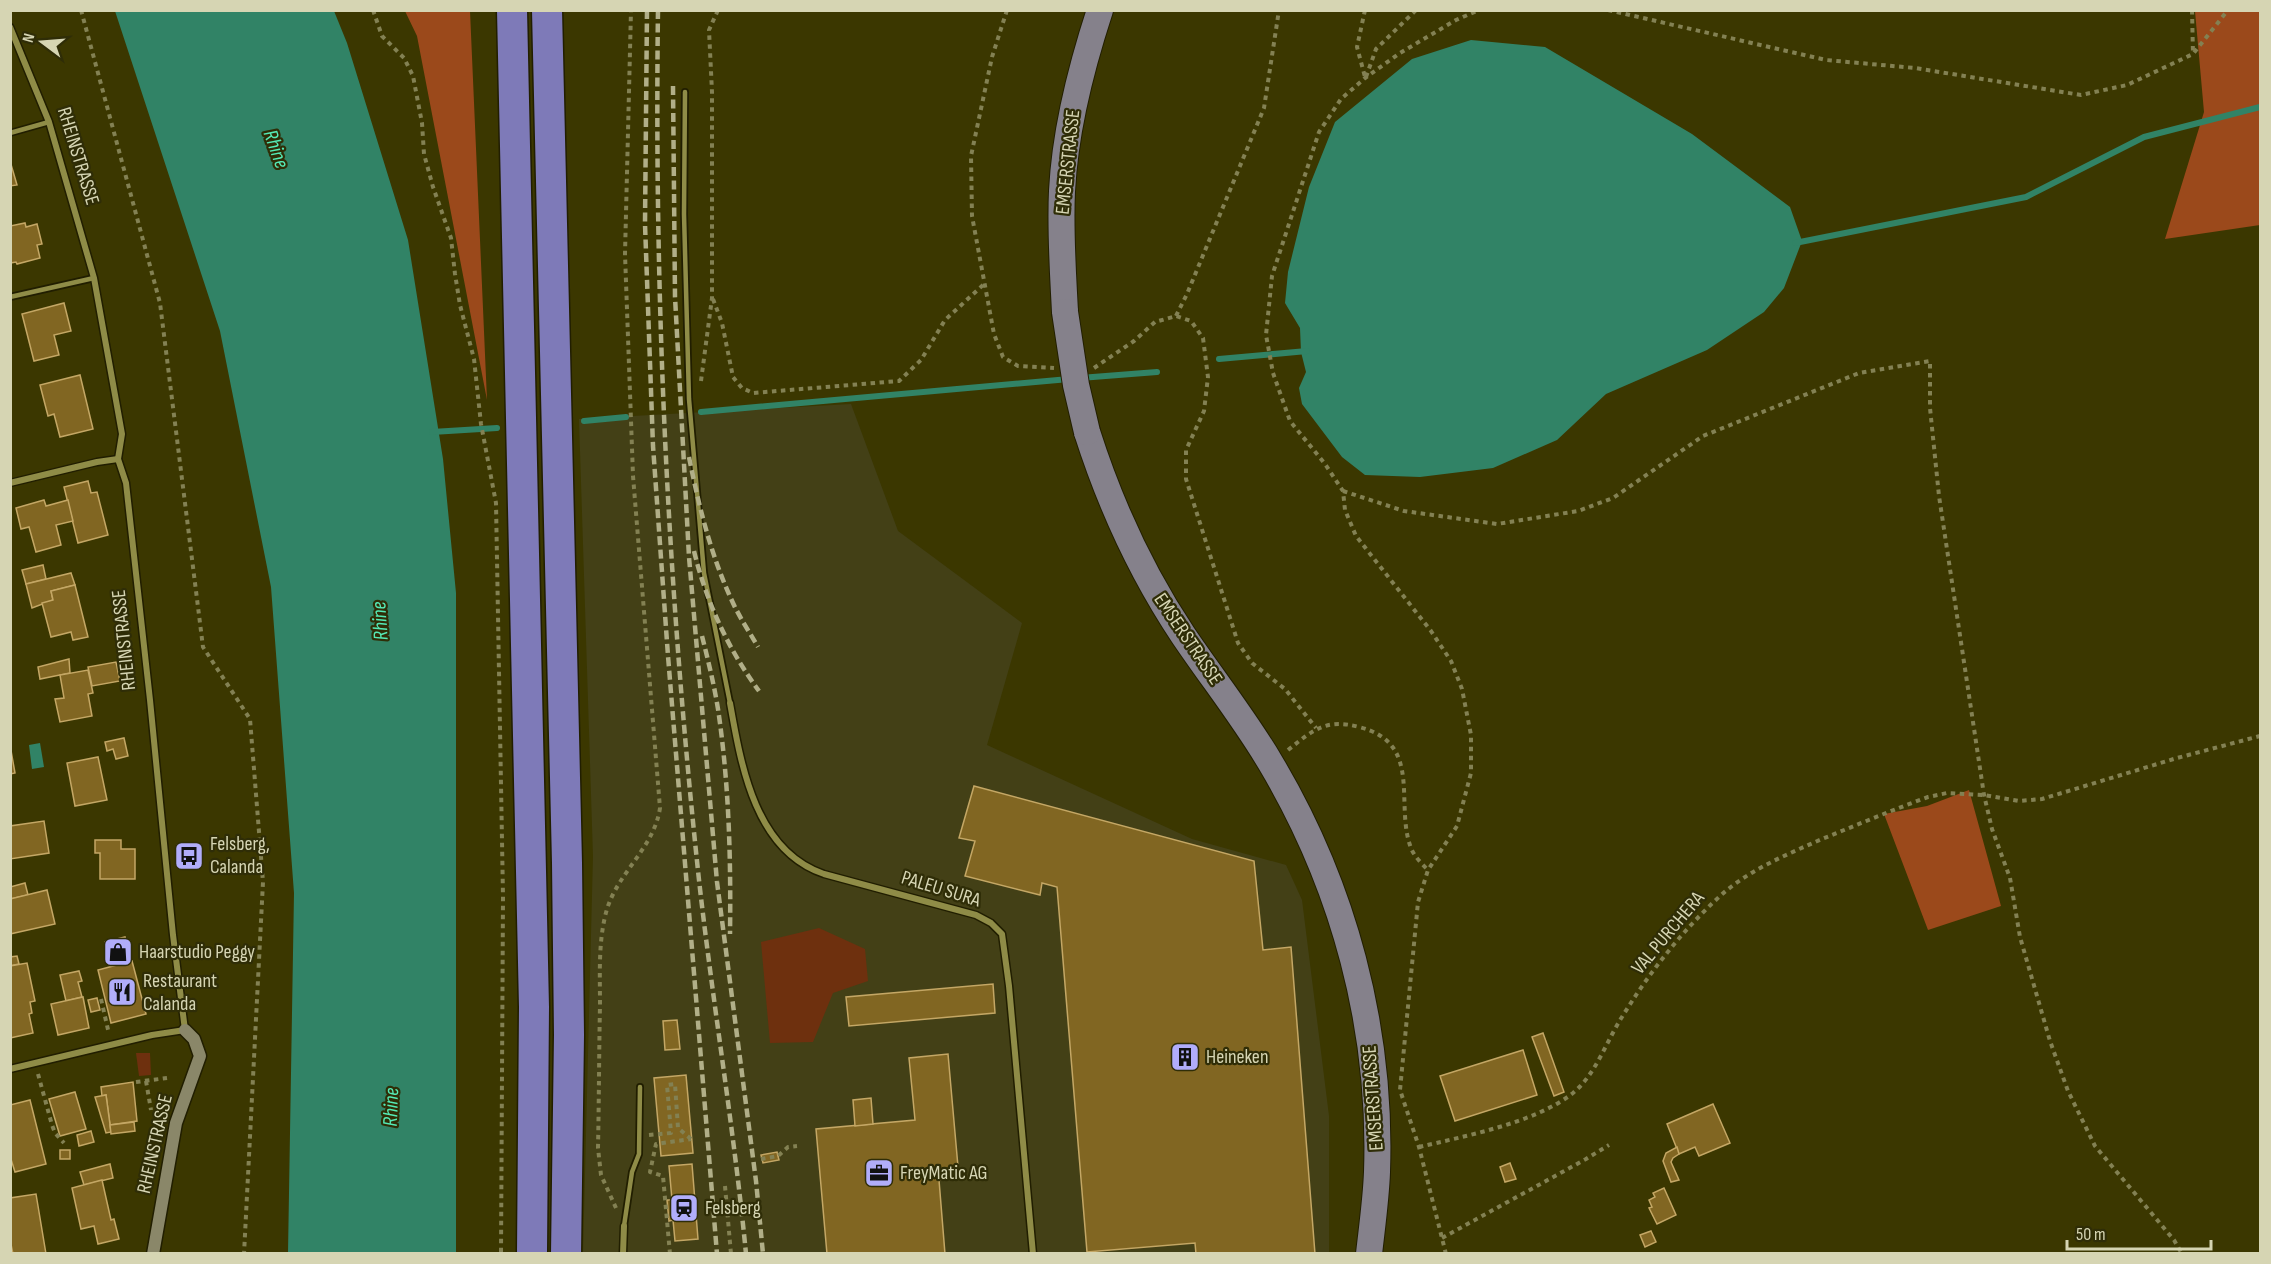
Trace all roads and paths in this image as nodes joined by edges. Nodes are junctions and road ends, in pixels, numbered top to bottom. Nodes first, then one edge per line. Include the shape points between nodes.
1 (81, 10) edge
2 (373, 10) edge
3 (512, 10) edge
4 (547, 10) edge
5 (631, 10) edge
6 (718, 10) edge
7 (1007, 10) edge
8 (1100, 10) edge
9 (1279, 10) edge
10 (1365, 10) edge
11 (1416, 10) edge
12 (1479, 10) edge
13 (1608, 10) edge
14 (2192, 10) edge
15 (2228, 10) edge
16 (10, 27) edge
17 (2193, 54) junction
18 (1365, 78) junction
19 (685, 92) dead end
20 (49, 122) junction
21 (10, 133) edge
22 (94, 278) junction
23 (984, 284) junction
24 (10, 297) edge
25 (712, 298) junction
26 (1176, 316) junction
27 (1061, 368) dead end
28 (1083, 368) dead end
29 (688, 380) junction
30 (118, 459) junction
31 (10, 483) edge
32 (1344, 491) junction
33 (730, 703) joint
34 (1316, 728) junction
35 (2260, 736) edge
36 (1271, 763) junction
37 (1984, 795) junction
38 (1428, 870) junction
39 (101, 999) dead end
40 (185, 1030) junction
41 (110, 1035) dead end
42 (36, 1063) junction
43 (10, 1069) edge
44 (167, 1078) dead end
45 (146, 1081) junction
46 (136, 1082) dead end
47 (640, 1087) dead end
48 (150, 1110) dead end
49 (64, 1143) dead end
50 (656, 1144) junction
51 (1609, 1144) dead end
52 (797, 1146) dead end
53 (1419, 1147) junction
54 (761, 1159) dead end
55 (725, 1186) dead end
56 (624, 1226) junction
57 (1442, 1238) junction
58 (153, 1254) edge
59 (244, 1254) edge
60 (501, 1254) edge
61 (532, 1254) edge
62 (566, 1254) edge
63 (623, 1254) edge
64 (670, 1254) edge
65 (731, 1254) edge
66 (1033, 1254) edge
67 (1370, 1254) edge
68 (1446, 1254) edge
69 (2182, 1254) edge

1 - 59 path via 160,303 203,647 250,720 263,882
2 - 60 path via 382,36 404,58 413,76 424,154 451,238 496,503 503,897
3 - 61 highway via 534,1007
4 - 62 highway via 567,851
5 - 56 path via 625,254 632,453 660,808 649,841 611,896 600,948 598,1148 604,1185
6 - 25 path via 709,30
7 - 23 path via 992,57 971,156 972,216
8 - 36 main road, EMSERSTRASSE, bridge via 1076,97 1062,189 1065,312 1076,385 1116,513 1155,591
9 - 26 path via 1264,108
10 - 18 path via 1357,48
11 - 18 path via 1376,49
12 - 18 path via 1400,53
13 - 17 path via 1826,60 1915,68 2081,95 2127,85
14 - 17 path
15 - 17 path
16 - 20 street, RHEINSTRASSE
18 - 32 path via 1341,99 1319,132 1272,276 1266,335 1273,373 1290,421
19 - 29 lane
20 - 21 lane
20 - 22 street, RHEINSTRASSE
22 - 24 lane
22 - 30 street, RHEINSTRASSE via 122,434
23 - 25 path via 945,320 921,360 899,381 753,393 733,377 722,323
23 - 27 path via 1003,357 1018,366
25 - 29 path via 702,381
26 - 28 path via 1155,322 1094,368
26 - 34 path via 1191,321 1203,338 1208,376 1204,411 1186,450 1186,479 1238,643 1252,663 1285,688
29 - 33 lane via 704,573
30 - 31 street
30 - 40 street, RHEINSTRASSE via 126,483
32 - 37 path via 1404,511 1497,524 1578,511 1613,498 1703,436 1859,373 1930,361 1930,408 1939,496
32 - 38 path via 1356,536 1431,631 1451,661 1462,689 1471,735 1471,773 1457,826
33 - 66 street, PALEU SURA via 749,787 772,833 795,859 824,874 976,915 992,922 1002,934
34 - 36 path
34 - 38 path via 1343,723 1368,729 1392,745 1405,777 1407,836 1412,851
35 - 37 path, VAL PURCHERA via 2042,799 2019,801
36 - 67 main road, EMSERSTRASSE via 1326,872 1361,990 1375,1078 1377,1123
37 - 53 path, VAL PURCHERA via 1947,793 1928,797 1747,875 1712,904 1661,961 1623,1014 1593,1069 1572,1094 1555,1105 1487,1131
37 - 69 path via 2010,878 2020,937 2068,1091 2095,1146
38 - 53 path via 1414,938 1400,1090
39 - 41 path
40 - 42 street
40 - 58 street, RHEINSTRASSE via 194,1039 200,1056 176,1123
42 - 43 street
42 - 49 path via 52,1125
44 - 45 path
45 - 46 path
45 - 48 path
47 - 56 lane via 639,1154 632,1172
50 - 50 path via 691,1139 678,1128 675,1084 667,1085 671,1133 659,1134
50 - 64 path via 650,1172 663,1176
51 - 57 path
52 - 54 path
53 - 57 path
55 - 65 path
56 - 63 street
57 - 68 path

